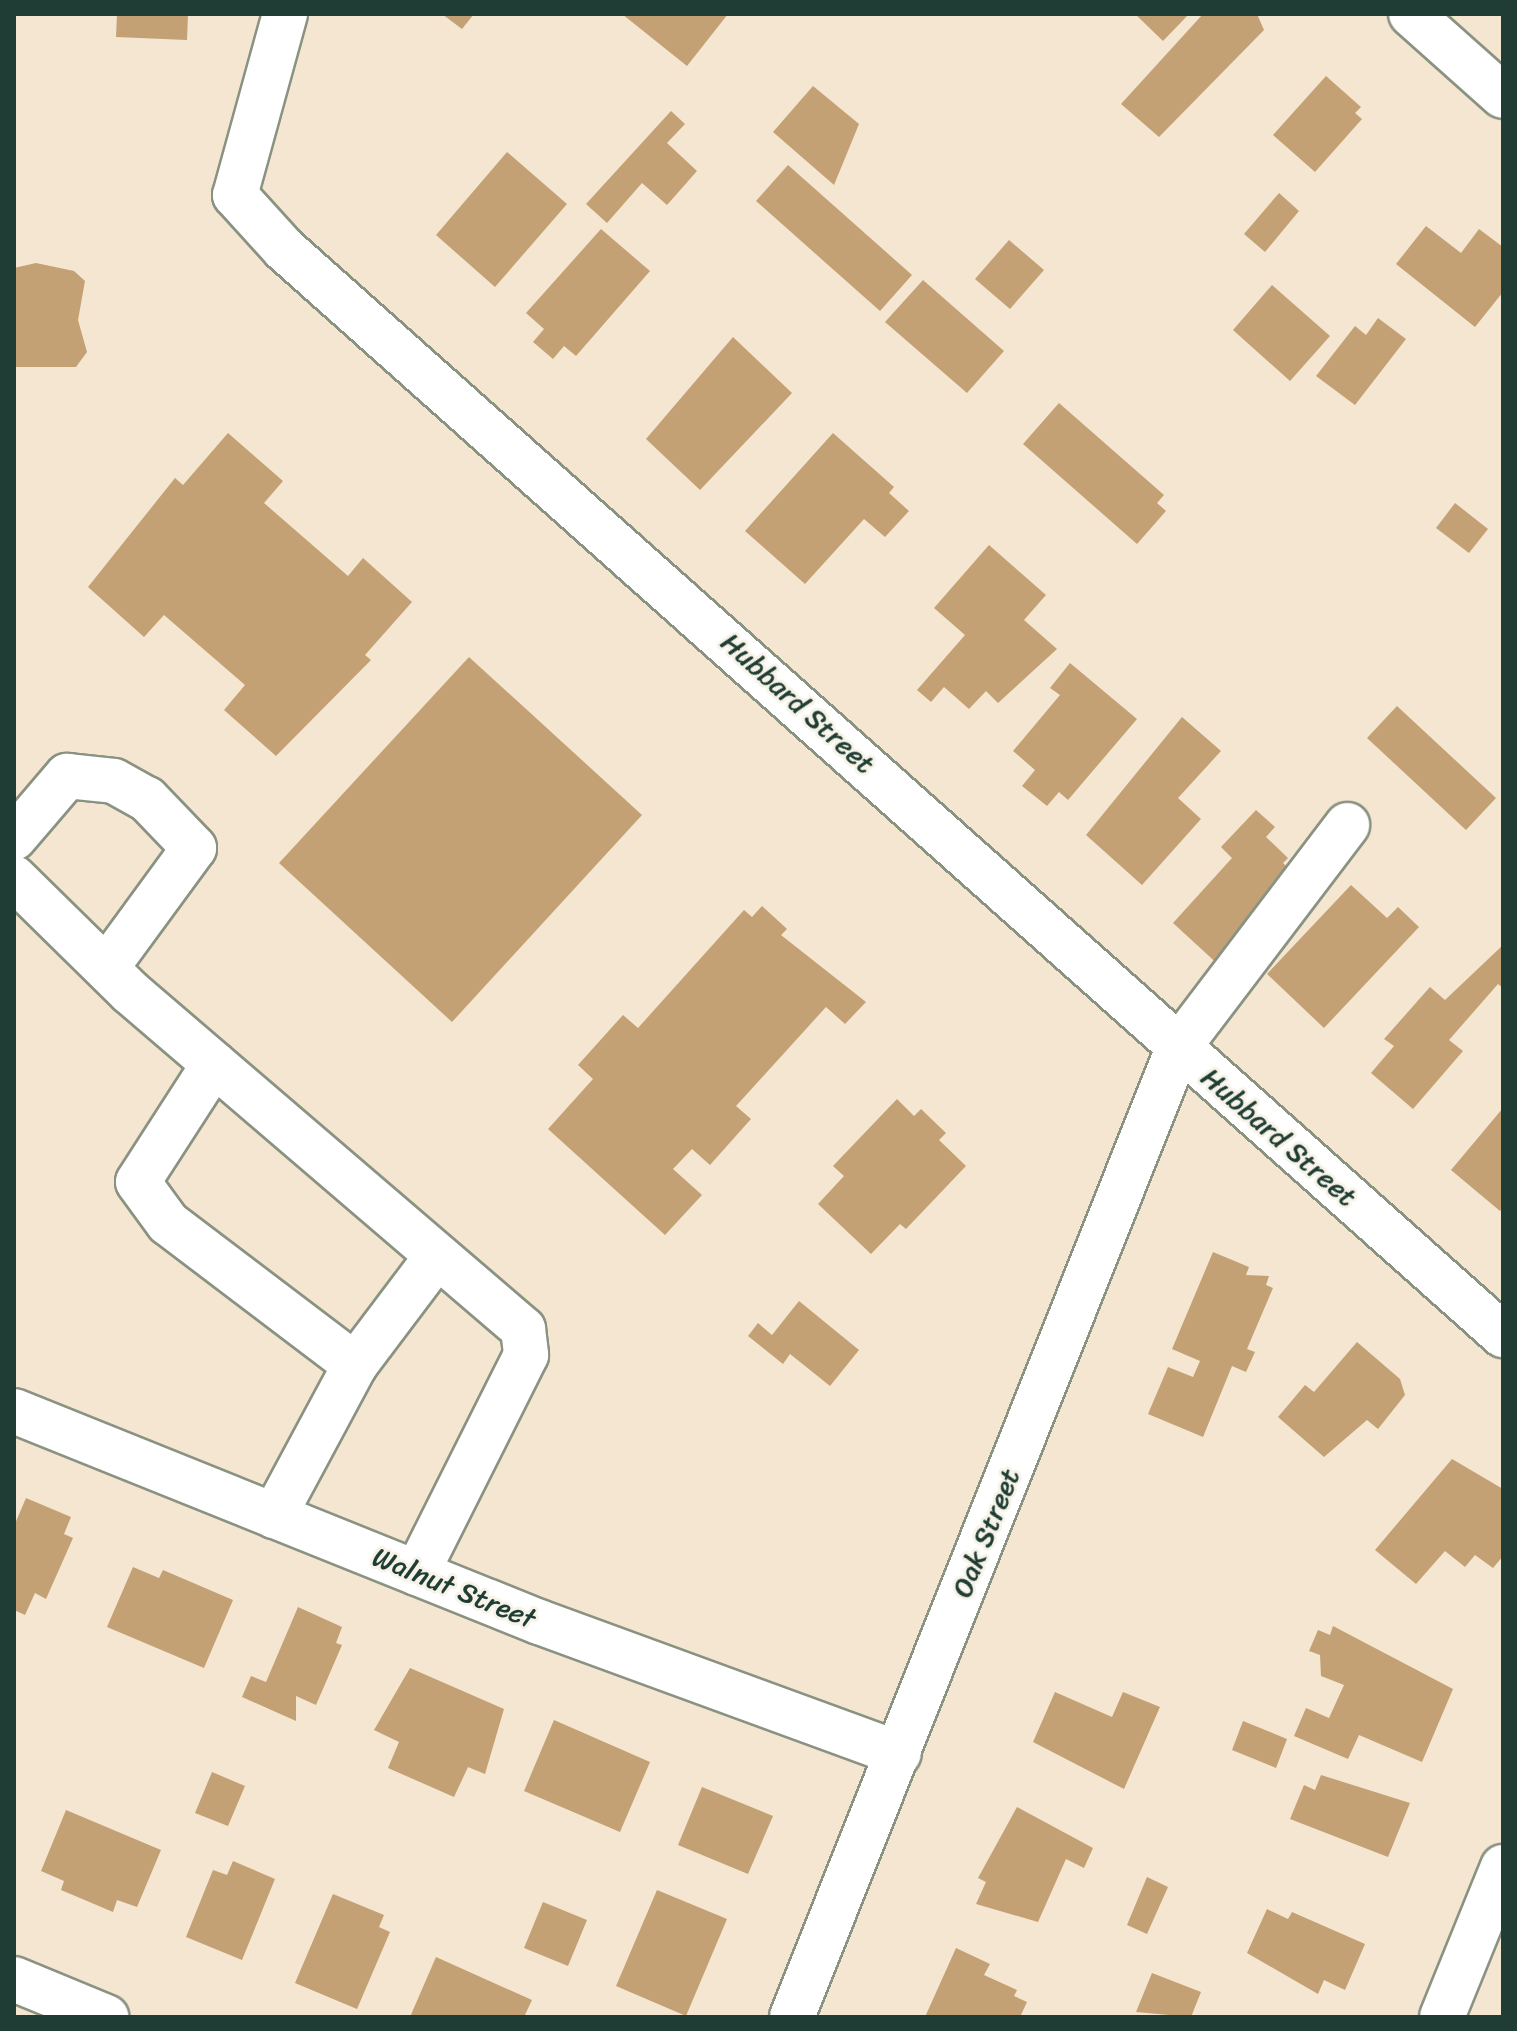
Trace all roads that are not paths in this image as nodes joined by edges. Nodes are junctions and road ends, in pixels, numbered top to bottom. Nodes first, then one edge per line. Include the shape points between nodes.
1 (285, 14) edge
2 (1411, 14) edge
3 (1503, 96) edge
4 (1347, 825) dead end
5 (14, 838) edge
6 (14, 878) edge
7 (107, 967) junction
8 (1178, 1048) junction
9 (214, 1064) junction
10 (437, 1256) junction
11 (1503, 1335) edge
12 (355, 1365) junction
13 (14, 1411) edge
14 (274, 1516) junction
15 (417, 1573) junction
16 (899, 1754) junction
17 (1503, 1867) edge
18 (14, 1979) edge
19 (106, 2017) edge
20 (792, 2017) edge
21 (1442, 2017) edge

1 - 8 street, Hubbard Street via 235,195 284,249
2 - 3 street
4 - 8 street, Oak Street
5 - 7 street via 67,776 114,781 147,799 194,848
6 - 7 street
7 - 9 street
8 - 11 street, Hubbard Street
8 - 16 street, Oak Street
9 - 10 street
9 - 12 street via 138,1182 168,1223
10 - 12 street
10 - 15 street via 523,1329 526,1355
12 - 14 street
13 - 14 street, Walnut Street
14 - 15 street, Walnut Street
15 - 16 street, Walnut Street
16 - 20 street, Oak Street
17 - 21 street
18 - 19 street

